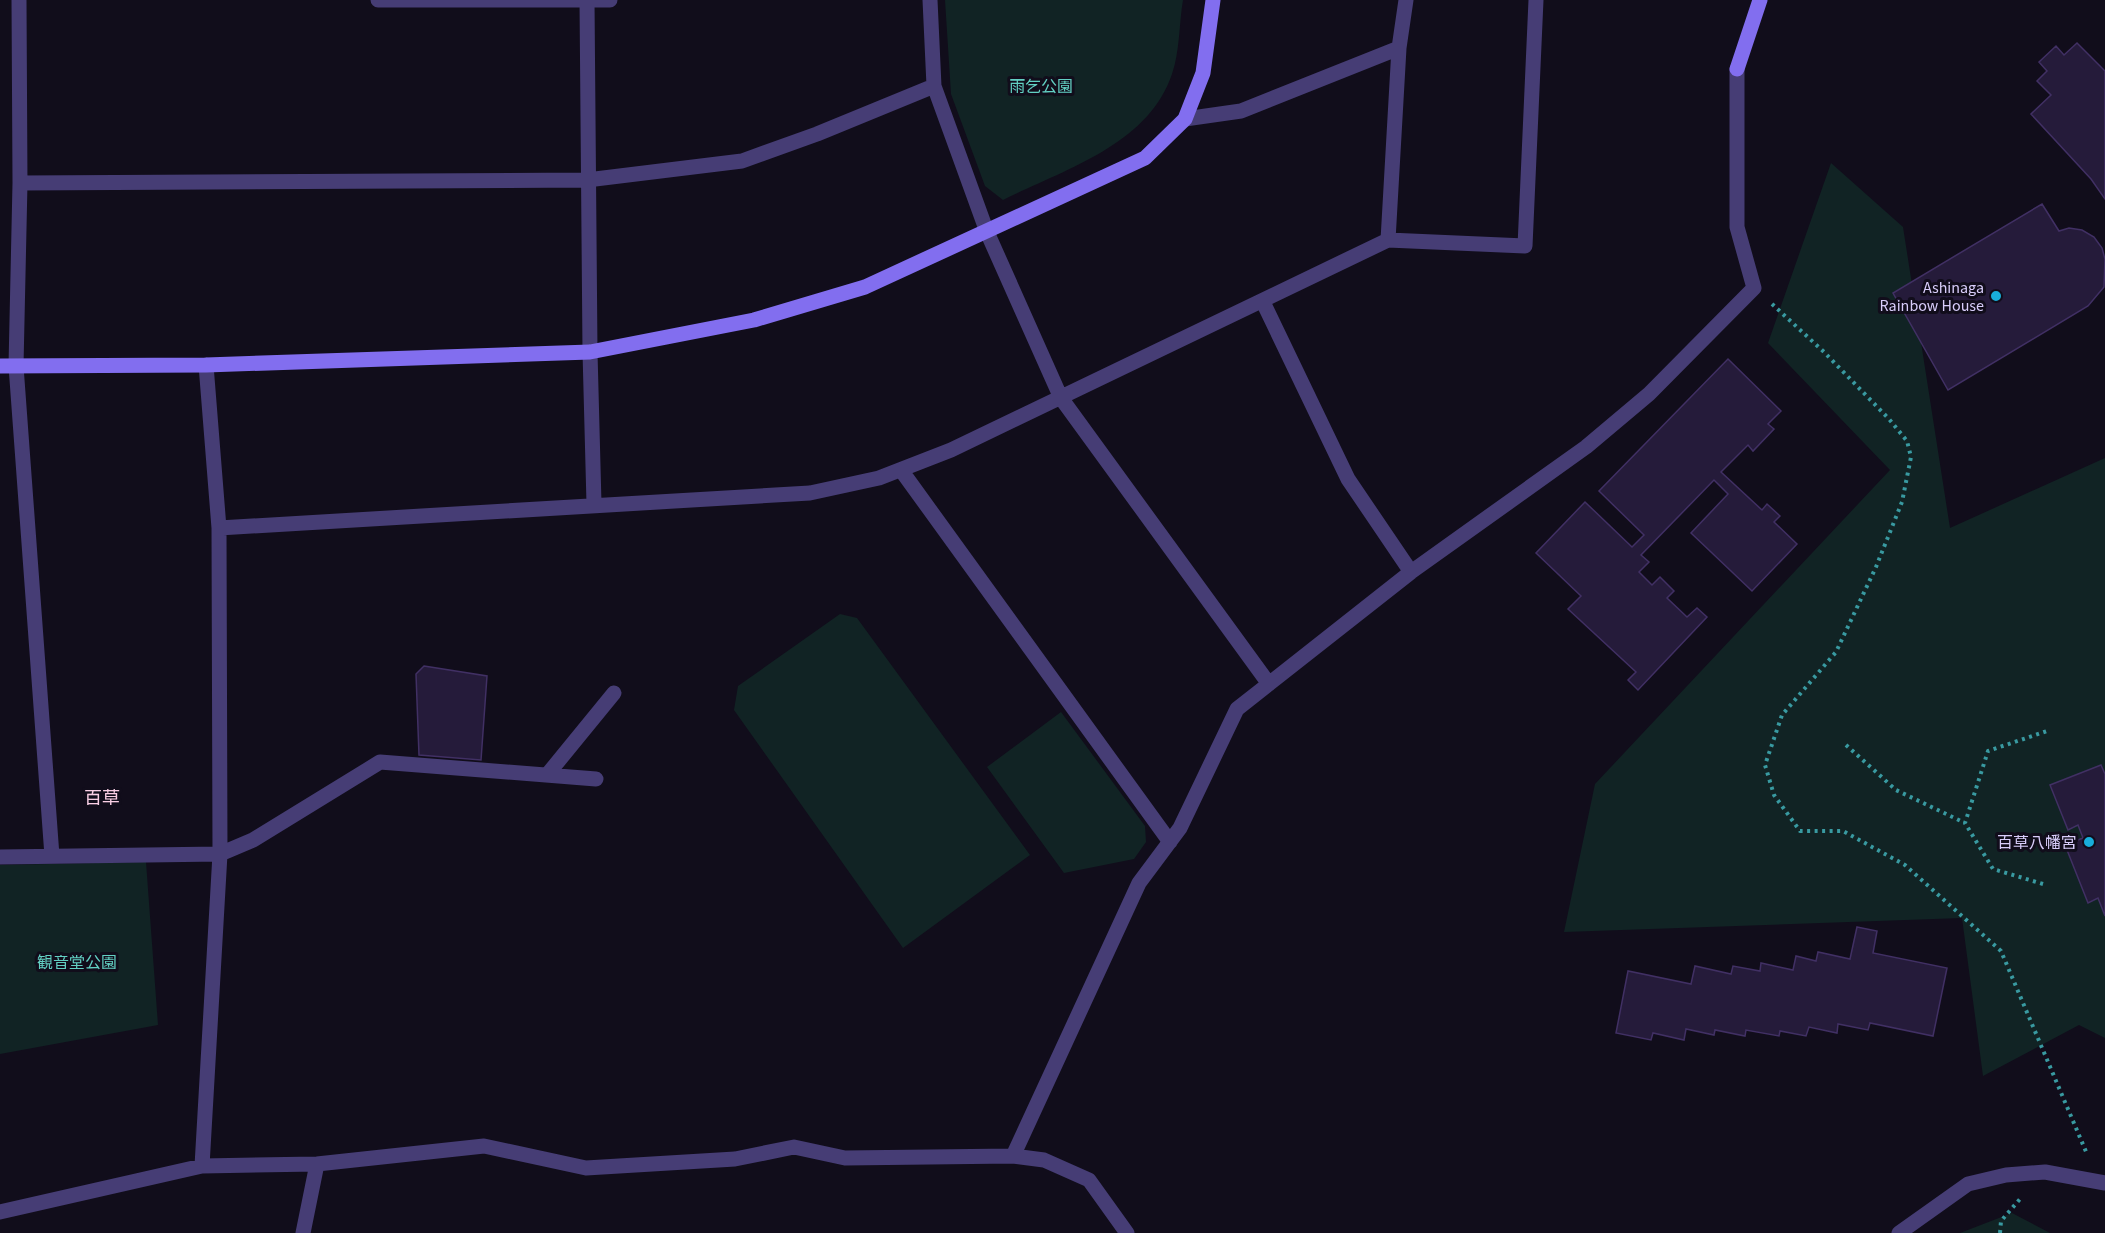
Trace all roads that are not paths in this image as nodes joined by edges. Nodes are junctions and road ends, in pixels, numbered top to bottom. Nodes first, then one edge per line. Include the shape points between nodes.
1 (19, 0) edge
2 (378, 0) edge
3 (587, 0) edge
4 (610, 0) edge
5 (930, 0) edge
6 (1212, 0) edge
7 (1406, 0) edge
8 (1536, 0) edge
9 (1760, 0) edge
10 (1400, 48) junction
11 (934, 86) junction
12 (1185, 119) junction
13 (587, 180) junction
14 (20, 183) junction
15 (987, 232) junction
16 (1388, 240) junction
17 (1263, 302) junction
18 (590, 352) junction
19 (206, 365) junction
20 (8, 366) edge
21 (1061, 398) junction
22 (900, 470) junction
23 (594, 504) junction
24 (219, 528) junction
25 (1411, 572) junction
26 (1269, 684) junction
27 (614, 693) dead end
28 (547, 776) junction
29 (596, 779) dead end
30 (1170, 842) junction
31 (220, 854) junction
32 (0, 856) edge
33 (52, 856) junction
34 (1013, 1156) junction
35 (317, 1164) junction
36 (201, 1166) junction
37 (2102, 1183) edge
38 (0, 1212) edge
39 (303, 1233) edge
40 (1127, 1233) edge
41 (1899, 1233) edge

1 - 14 street
2 - 3 street
3 - 4 street
3 - 13 street
5 - 11 street
6 - 12 street via 1203,73
7 - 10 street
8 - 16 street via 1525,246
9 - 25 street via 1737,69 1737,227 1755,288 1649,394 1586,447
10 - 12 street via 1241,111
10 - 16 street
11 - 13 street via 742,161
11 - 15 street
12 - 15 street via 1145,158
13 - 14 street
13 - 18 street
14 - 20 street
15 - 18 street via 865,287 810,304 754,320
15 - 21 street
16 - 17 street
17 - 21 street
17 - 25 street via 1348,479
18 - 19 street
18 - 23 street
19 - 20 street
19 - 24 street
20 - 33 street
21 - 22 street
21 - 26 street
22 - 23 street via 810,493
22 - 30 street
23 - 24 street
24 - 31 street
25 - 26 street
26 - 30 street via 1237,709
27 - 28 street
28 - 29 street
28 - 31 street via 380,762 253,840
30 - 34 street via 1139,883
31 - 33 street
31 - 36 street
32 - 33 street
34 - 35 street via 845,1158 794,1147 735,1159 586,1168 484,1146
34 - 40 street via 1044,1160 1089,1180
35 - 36 street
35 - 39 street
36 - 38 street
37 - 41 street via 2044,1172 1968,1184

